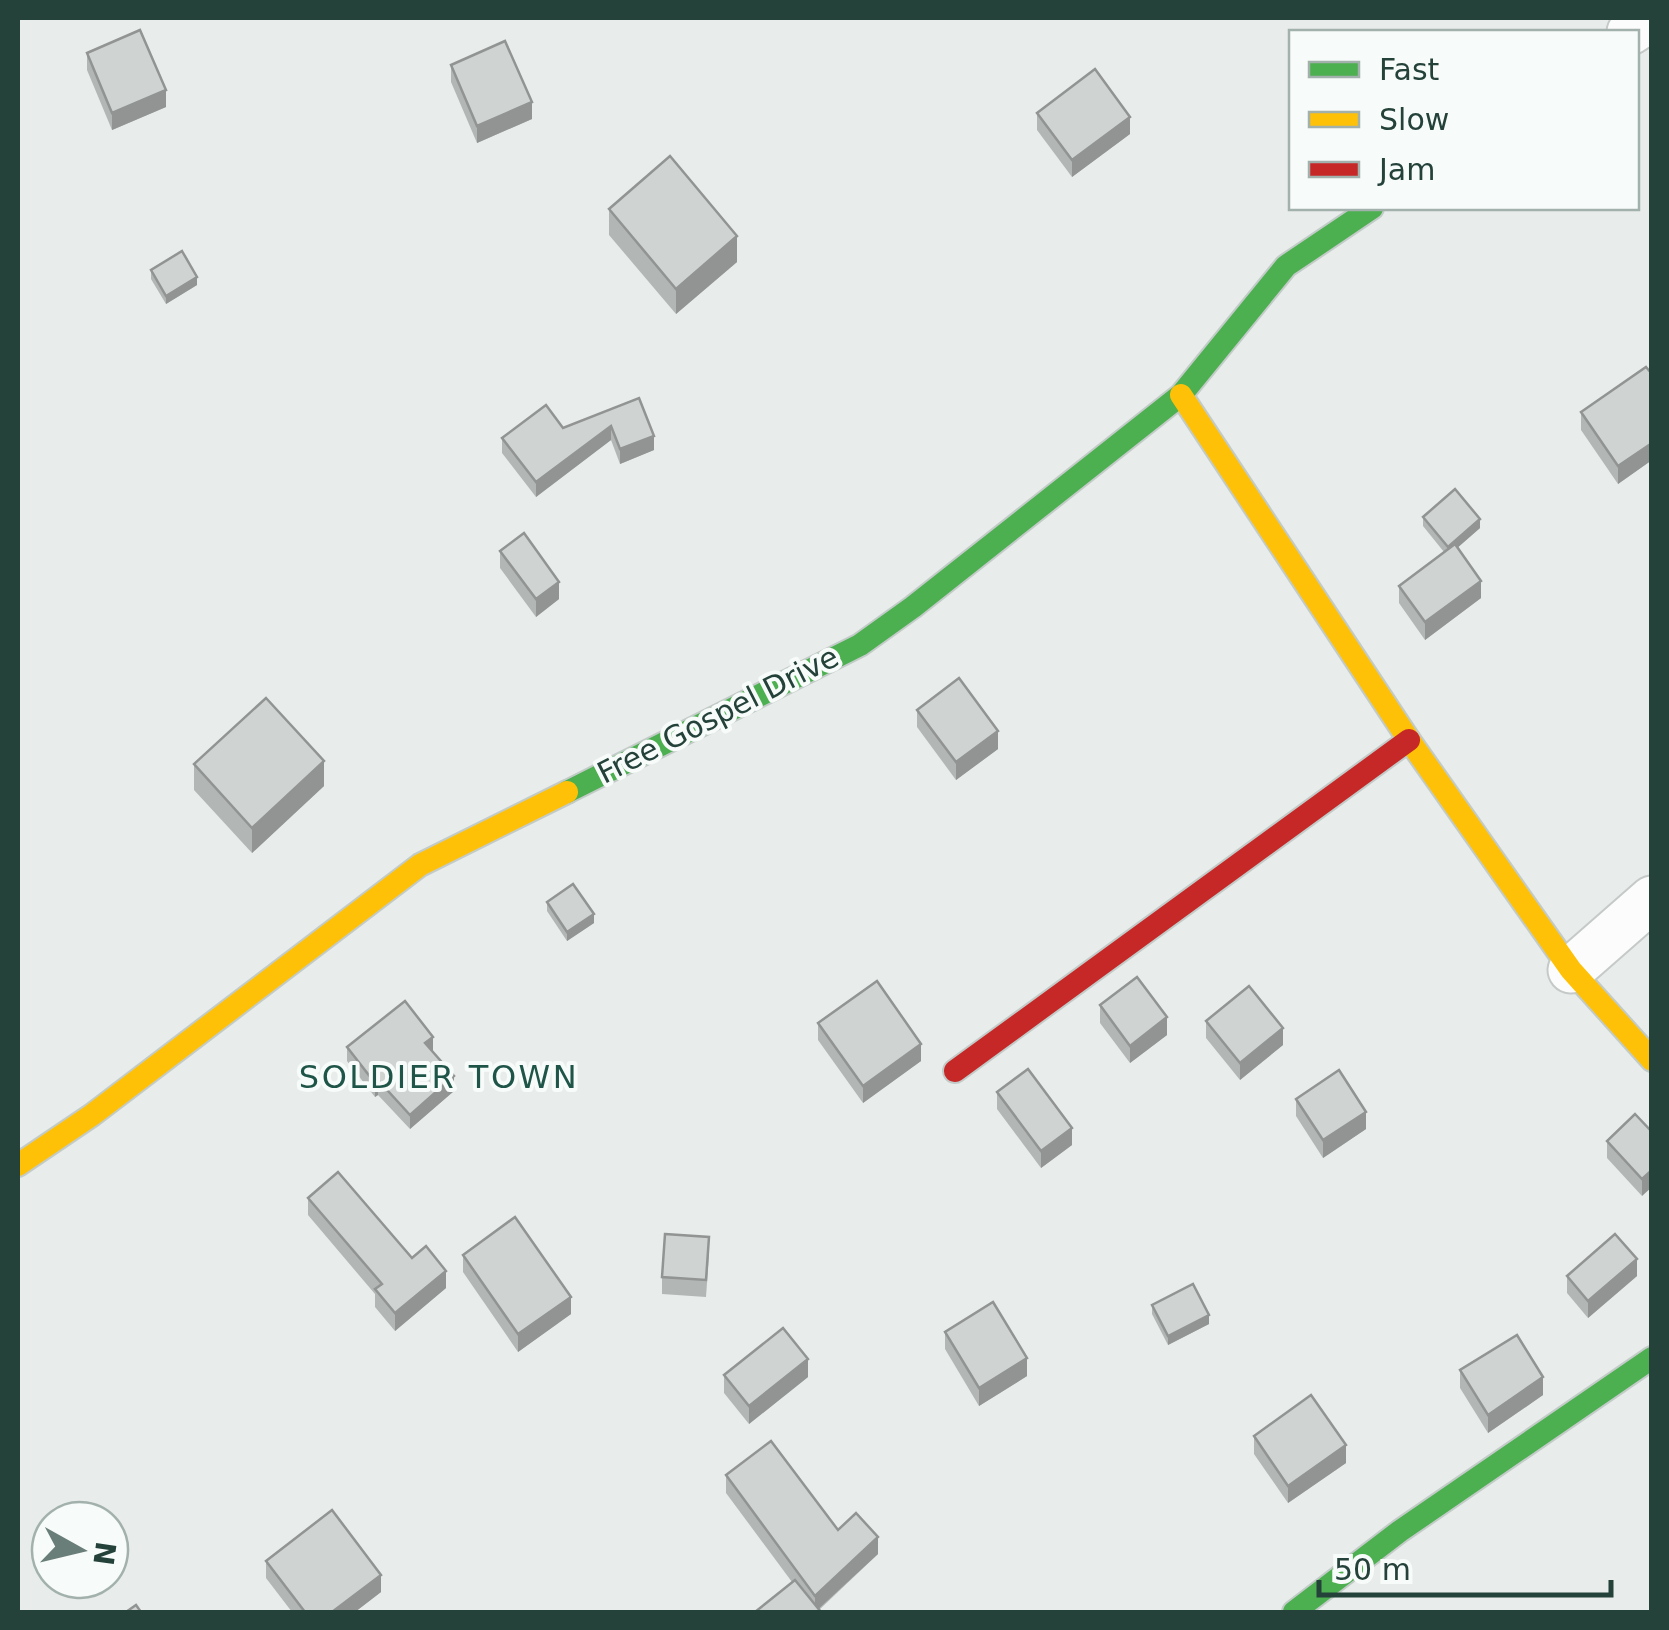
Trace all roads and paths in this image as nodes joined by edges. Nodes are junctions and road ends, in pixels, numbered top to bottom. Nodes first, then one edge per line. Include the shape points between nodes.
1 (1369, 210) edge
2 (1181, 395) junction
3 (1409, 740) junction
4 (1652, 898) edge
5 (1570, 970) junction
6 (1652, 1060) edge
7 (955, 1071) dead end
8 (18, 1164) edge
9 (1652, 1358) edge
10 (1294, 1612) edge

1 - 2 street, Free Gospel Drive via 1286,266
2 - 3 street
2 - 8 street, Free Gospel Drive via 860,645 420,865
3 - 5 street
3 - 7 street
4 - 5 street
5 - 6 street
9 - 10 street

